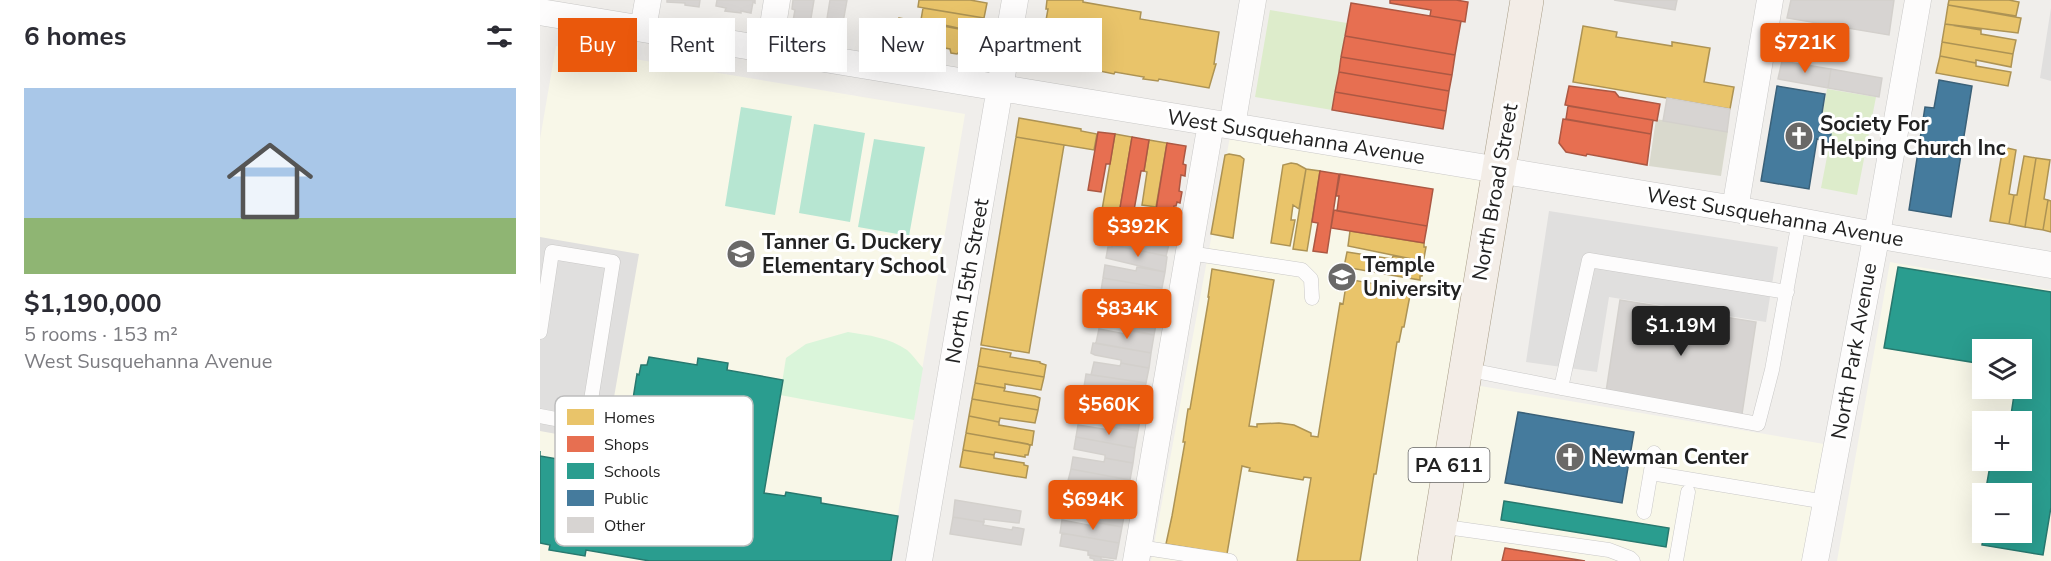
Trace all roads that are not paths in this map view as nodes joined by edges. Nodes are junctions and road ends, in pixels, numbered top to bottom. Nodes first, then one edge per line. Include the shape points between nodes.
1 (648, 0) edge
2 (777, 0) edge
3 (1015, 0) edge
4 (1252, 0) edge
5 (1527, 0) edge
6 (1770, 0) edge
7 (1918, 0) edge
8 (540, 12) edge
9 (774, 18) edge
10 (643, 29) junction
11 (747, 47) edge
12 (847, 64) edge
13 (1000, 89) junction
14 (1222, 125) junction
15 (1498, 170) junction
16 (1735, 209) junction
17 (1799, 221) junction
18 (1875, 236) junction
19 (1189, 253) junction
20 (2051, 265) edge
21 (1787, 292) junction
22 (1312, 298) dead end
23 (540, 332) edge
24 (1465, 369) junction
25 (1561, 388) junction
26 (592, 396) edge
27 (540, 416) edge
28 (555, 419) edge
29 (1654, 453) dead end
30 (1652, 473) junction
31 (1688, 492) dead end
32 (1826, 502) junction
33 (1644, 512) dead end
34 (1439, 526) junction
35 (1138, 554) edge
36 (919, 561) edge
37 (1230, 561) edge
38 (1434, 561) edge
39 (1633, 561) edge
40 (1676, 561) edge
41 (1815, 561) edge

1 - 10 street
2 - 9 street
3 - 13 street, North 15th Street
4 - 14 street
5 - 15 main road, North Broad Street / PA 611
6 - 16 street
7 - 18 street, North Park Avenue
8 - 10 street, West Susquehanna Avenue
10 - 11 street, West Susquehanna Avenue
12 - 13 street, West Susquehanna Avenue
13 - 14 street, West Susquehanna Avenue
13 - 36 street, North 15th Street
14 - 15 street, West Susquehanna Avenue
14 - 19 street
15 - 16 street, West Susquehanna Avenue
15 - 24 main road, North Broad Street / PA 611
16 - 17 street, West Susquehanna Avenue
17 - 18 street, West Susquehanna Avenue
17 - 21 lane
18 - 20 street, West Susquehanna Avenue
18 - 32 street, North Park Avenue
19 - 22 lane via 1302,270 1311,279
19 - 35 street
21 - 25 lane via 1589,260
21 - 25 lane via 1758,424
23 - 26 lane via 552,252 613,262
24 - 25 lane
24 - 34 main road, North Broad Street / PA 611
27 - 28 lane
29 - 30 lane
30 - 32 lane
30 - 33 lane
31 - 40 lane
32 - 41 street, North Park Avenue
34 - 38 main road, North Broad Street / PA 611
34 - 39 lane via 1609,549
35 - 37 lane

